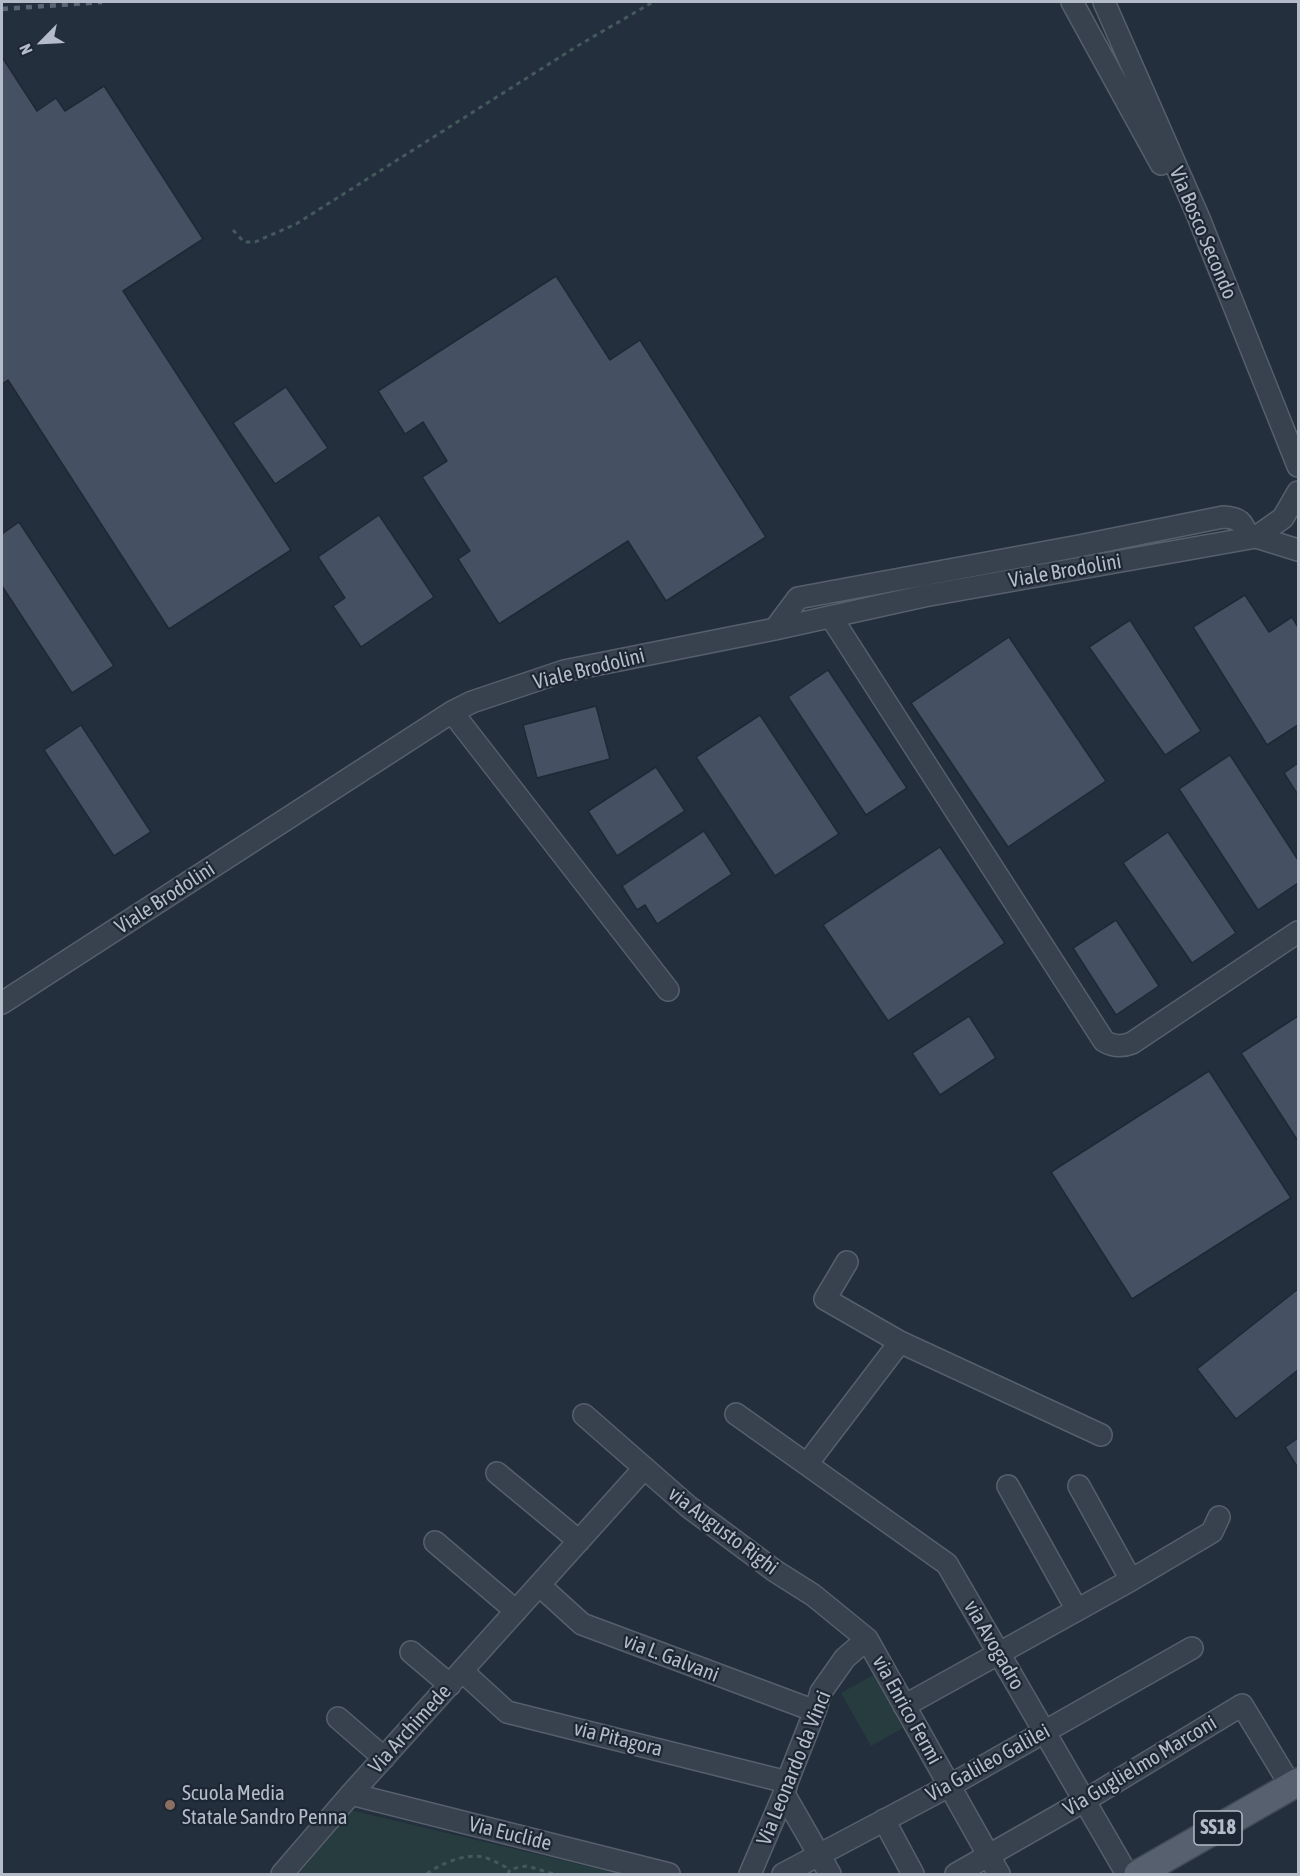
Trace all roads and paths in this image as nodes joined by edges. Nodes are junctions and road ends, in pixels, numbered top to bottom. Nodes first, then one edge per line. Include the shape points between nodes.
1 (653, 2) edge
2 (1072, 2) edge
3 (1104, 2) edge
4 (1198, 216) junction
5 (233, 230) dead end
6 (1299, 466) edge
7 (1299, 492) edge
8 (1291, 519) edge
9 (1253, 538) junction
10 (1297, 547) edge
11 (831, 617) junction
12 (775, 629) junction
13 (452, 712) junction
14 (1299, 932) edge
15 (669, 990) dead end
16 (2, 1003) edge
17 (847, 1262) dead end
18 (900, 1342) junction
19 (736, 1414) dead end
20 (584, 1415) dead end
21 (1101, 1435) dead end
22 (807, 1464) junction
23 (645, 1470) junction
24 (497, 1473) dead end
25 (1008, 1486) dead end
26 (1079, 1486) dead end
27 (1219, 1517) dead end
28 (579, 1541) junction
29 (435, 1542) dead end
30 (1131, 1580) junction
31 (539, 1585) junction
32 (1077, 1610) junction
33 (516, 1611) junction
34 (867, 1639) junction
35 (1192, 1648) dead end
36 (411, 1652) dead end
37 (999, 1654) junction
38 (456, 1678) junction
39 (904, 1706) junction
40 (815, 1711) junction
41 (338, 1718) dead end
42 (1045, 1731) junction
43 (384, 1758) junction
44 (1295, 1784) edge
45 (949, 1786) junction
46 (786, 1788) junction
47 (351, 1794) junction
48 (1084, 1801) junction
49 (884, 1820) junction
50 (819, 1855) junction
51 (988, 1856) junction
52 (510, 1869) junction
53 (282, 1875) edge
54 (427, 1875) edge
55 (507, 1875) edge
56 (554, 1875) edge
57 (669, 1875) edge
58 (750, 1875) edge
59 (783, 1875) edge
60 (830, 1875) edge
61 (913, 1875) edge
62 (956, 1875) edge
63 (999, 1875) edge
64 (1127, 1875) edge
65 (1138, 1875) edge

1 - 5 path via 296,224 255,242 244,242
2 - 4 street via 1178,199
3 - 4 street, Via Bosco Secondo
4 - 6 street, Via Bosco Secondo
7 - 8 street
8 - 9 street
9 - 10 street
9 - 11 street, Viale Brodolini via 924,596
9 - 12 street via 1236,518 1223,517 798,597
11 - 12 street, Viale Brodolini
11 - 14 street via 1104,1041 1118,1046 1132,1043
12 - 13 street, Viale Brodolini via 564,671
13 - 15 street
13 - 16 street, Viale Brodolini
17 - 18 street via 825,1299
18 - 21 street
18 - 22 street
19 - 22 street, via Avogadro
20 - 23 street, via Augusto Righi
22 - 37 street, via Avogadro via 947,1564
23 - 28 street, Via Archimede
23 - 34 street, via Augusto Righi
24 - 28 street
25 - 32 street
26 - 30 street
27 - 30 street via 1212,1532
28 - 31 street, Via Archimede
29 - 33 street
30 - 32 street
31 - 33 street, Via Archimede
31 - 40 street, via L. Galvani via 582,1624
32 - 37 street
33 - 38 street, Via Archimede
34 - 39 street, via Enrico Fermi
34 - 40 street, Via Leonardo da Vinci via 845,1658 821,1692
35 - 42 street, Via Galileo Galilei
36 - 38 street, via Pitagora
37 - 39 street
37 - 42 street, via Avogadro
38 - 43 street, Via Archimede
38 - 46 street, via Pitagora via 507,1712
39 - 45 street, via Enrico Fermi
40 - 46 street, Via Leonardo da Vinci
41 - 43 street
42 - 45 street, Via Galileo Galilei
42 - 48 street, via Avogadro
43 - 47 street, Via Archimede
44 - 48 street, Via Guglielmo Marconi via 1242,1705
44 - 65 main road, SS18
45 - 49 street, Via Galileo Galilei
45 - 51 street, via Enrico Fermi
46 - 50 street
46 - 58 street, Via Leonardo da Vinci
47 - 53 street, Via Archimede
47 - 57 street, Via Euclide
48 - 51 street, Via Guglielmo Marconi
48 - 64 street, via Avogadro
49 - 50 street, Via Galileo Galilei
49 - 61 street
50 - 59 street, Via Galileo Galilei
50 - 60 street
51 - 62 street, Via Guglielmo Marconi
51 - 63 street, via Enrico Fermi
52 - 54 path via 482,1856 467,1857
52 - 55 path
52 - 56 path via 527,1866

